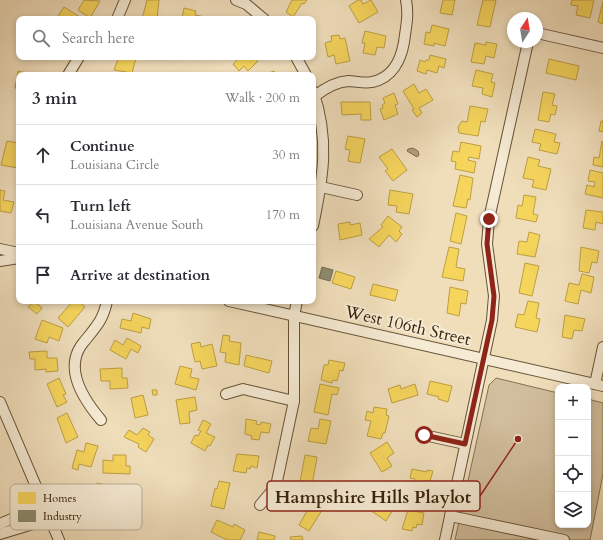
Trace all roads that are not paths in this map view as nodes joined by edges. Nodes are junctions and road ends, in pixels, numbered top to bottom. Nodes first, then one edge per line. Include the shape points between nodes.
1 (125, 0) edge
2 (406, 0) edge
3 (243, 1) edge
4 (118, 16) edge
5 (260, 16) edge
6 (543, 33) edge
7 (527, 48) edge
8 (603, 48) edge
9 (77, 60) edge
10 (298, 60) edge
11 (70, 72) edge
12 (304, 72) edge
13 (316, 93) edge
14 (316, 100) edge
15 (321, 187) junction
16 (358, 195) dead end
17 (316, 211) edge
18 (0, 249) edge
19 (16, 253) edge
20 (16, 258) edge
21 (0, 261) edge
22 (106, 304) edge
23 (242, 304) edge
24 (296, 304) edge
25 (294, 316) junction
26 (603, 347) edge
27 (483, 359) junction
28 (599, 385) edge
29 (226, 394) dead end
30 (294, 401) junction
31 (0, 402) edge
32 (101, 420) dead end
33 (424, 435) dead end
34 (465, 444) junction
35 (35, 484) edge
36 (260, 505) dead end
37 (450, 516) junction
38 (10, 520) edge
39 (0, 524) edge
40 (13, 530) edge
41 (55, 530) edge
42 (0, 534) edge
43 (59, 540) edge
44 (445, 540) edge
45 (564, 540) edge

1 - 4 street
2 - 13 street via 408,12 402,52 391,72 382,79 371,82 347,81
3 - 5 street
6 - 8 street
7 - 27 street via 489,219 487,244 494,296 492,320
9 - 11 street
10 - 12 street
14 - 15 street via 324,138
15 - 16 street
15 - 17 street
18 - 19 street
20 - 21 street
22 - 32 street via 102,318 76,355 74,367 76,379 88,403
23 - 25 street, West 106th Street
24 - 25 street
25 - 27 street, West 106th Street
25 - 30 street
26 - 28 street
27 - 28 street, West 106th Street
27 - 34 street
29 - 30 street via 243,389
30 - 36 street via 276,486
31 - 35 street
33 - 34 street
34 - 37 street
37 - 44 street
37 - 45 street
38 - 39 street
40 - 42 street
41 - 43 street

